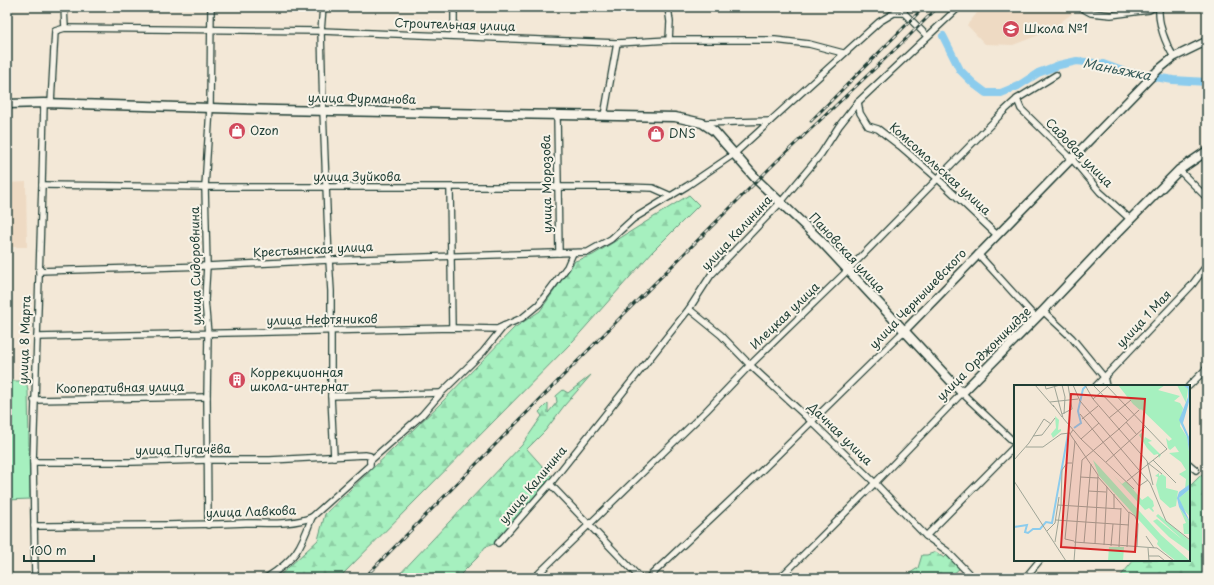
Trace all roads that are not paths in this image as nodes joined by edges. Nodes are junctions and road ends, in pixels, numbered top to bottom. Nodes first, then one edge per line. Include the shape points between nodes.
1 (64, 7) edge
2 (211, 7) edge
3 (323, 7) edge
4 (454, 7) edge
5 (668, 7) edge
6 (959, 7) edge
7 (1080, 7) edge
8 (1154, 7) edge
9 (1159, 7) edge
10 (904, 10) edge
11 (65, 28) junction
12 (210, 31) junction
13 (321, 31) junction
14 (454, 36) junction
15 (927, 36) junction
16 (669, 40) junction
17 (1207, 41) edge
18 (617, 43) junction
19 (844, 53) junction
20 (1174, 57) junction
21 (1056, 75) dead end
22 (1017, 99) junction
23 (858, 102) junction
24 (47, 103) junction
25 (7, 104) edge
26 (210, 108) junction
27 (323, 110) junction
28 (557, 115) junction
29 (604, 116) junction
30 (770, 121) junction
31 (702, 123) junction
32 (714, 131) joint
33 (1207, 150) edge
34 (734, 154) junction
35 (1072, 159) junction
36 (1179, 170) junction
37 (938, 179) junction
38 (42, 185) junction
39 (205, 187) junction
40 (325, 187) junction
41 (450, 188) junction
42 (557, 188) junction
43 (671, 196) junction
44 (1207, 198) edge
45 (781, 202) junction
46 (1130, 219) junction
47 (997, 235) junction
48 (559, 253) junction
49 (574, 253) junction
50 (978, 254) junction
51 (451, 256) junction
52 (328, 260) junction
53 (1207, 265) edge
54 (207, 266) junction
55 (848, 270) junction
56 (39, 271) junction
57 (689, 308) junction
58 (1044, 311) junction
59 (1036, 318) junction
60 (506, 324) junction
61 (452, 328) junction
62 (331, 330) junction
63 (904, 331) junction
64 (208, 334) junction
65 (37, 337) junction
66 (750, 365) junction
67 (1207, 368) edge
68 (1104, 377) junction
69 (1097, 385) edge
70 (1106, 385) edge
71 (1190, 385) edge
72 (441, 393) junction
73 (962, 393) junction
74 (331, 396) junction
75 (207, 397) junction
76 (34, 400) junction
77 (812, 422) junction
78 (1014, 442) edge
79 (1014, 447) edge
80 (334, 457) junction
81 (208, 460) junction
82 (370, 461) junction
83 (32, 462) junction
84 (1190, 465) edge
85 (1196, 470) dead end
86 (875, 483) junction
87 (550, 484) junction
88 (312, 517) junction
89 (208, 525) junction
90 (590, 525) junction
91 (34, 526) junction
92 (926, 536) junction
93 (498, 543) dead end
94 (1039, 561) edge
95 (35, 578) edge
96 (266, 578) edge
97 (534, 578) edge
98 (640, 578) edge
99 (648, 578) edge
100 (780, 578) edge
101 (973, 578) edge
102 (1025, 578) edge

1 - 11 street
2 - 12 street, улица Сидоровнина
3 - 13 street
4 - 14 street
5 - 16 street
6 - 15 street, улица Калинина
7 - 8 street via 1091,13 1111,15 1149,10
9 - 20 street via 1167,47
10 - 15 street
10 - 19 street via 879,22
11 - 12 street, Строительная улица
11 - 24 street, улица 8 Марта via 55,31
12 - 13 street, Строительная улица
12 - 26 street, улица Сидоровнина
13 - 14 street, Строительная улица
13 - 27 street
14 - 18 street, Строительная улица
15 - 23 street, улица Калинина
16 - 18 street, Строительная улица
16 - 19 street, Строительная улица via 774,40 809,44
17 - 20 street, улица Чернышевского
18 - 29 street
19 - 30 street
20 - 35 street, улица Чернышевского via 1145,82
21 - 22 street, Илецкая улица
22 - 35 street, Садовая улица via 1021,109
22 - 37 street, Илецкая улица
23 - 37 street, Комсомольская улица via 860,113 868,126 878,129
23 - 45 street, улица Калинина via 821,154
24 - 25 main road, улица Фурманова
24 - 26 main road, улица Фурманова
24 - 38 street, улица 8 Марта
26 - 27 main road, улица Фурманова
26 - 39 street, улица Сидоровнина
27 - 28 main road, улица Фурманова
27 - 40 street
28 - 29 main road, улица Фурманова
28 - 42 street, улица Морозова
29 - 31 main road, улица Фурманова via 675,117
30 - 31 street
30 - 34 street
31 - 32 main road, улица Фурманова
32 - 34 main road, Пановская улица
33 - 36 main road, улица Орджоникидзе
34 - 43 street
34 - 45 main road, Пановская улица
35 - 46 street, Садовая улица via 1100,192
35 - 47 street, улица Чернышевского
36 - 44 street
36 - 46 main road, улица Орджоникидзе
37 - 47 street, Комсомольская улица
37 - 55 street, Илецкая улица
38 - 39 street, улица Зуйкова
38 - 56 street, улица 8 Марта
39 - 40 street, улица Зуйкова
39 - 54 street, улица Сидоровнина
40 - 41 street, улица Зуйкова
40 - 52 street
41 - 42 street, улица Зуйкова
41 - 51 street
42 - 43 street, улица Зуйкова via 653,188
42 - 48 street, улица Морозова
43 - 49 street, Крестьянская улица via 588,252
45 - 55 main road, Пановская улица
45 - 57 street, улица Калинина via 711,276
46 - 58 main road, улица Орджоникидзе
47 - 50 street, улица Чернышевского
48 - 49 street, Крестьянская улица
48 - 51 street, Крестьянская улица
49 - 60 street, улица Нефтяников via 567,267 539,304 522,318
50 - 59 street
50 - 63 street, улица Чернышевского
51 - 52 street, Крестьянская улица
51 - 61 street
52 - 54 street, Крестьянская улица
52 - 62 street
53 - 68 street, улица 1 Мая via 1192,285
54 - 56 street, Крестьянская улица
54 - 64 street, улица Сидоровнина
55 - 63 main road, Пановская улица
55 - 66 street, Илецкая улица
56 - 65 street, улица 8 Марта
57 - 66 street, Дачная улица via 721,335
57 - 87 street, улица Калинина
58 - 59 main road, улица Орджоникидзе
58 - 68 street via 1072,338
59 - 73 main road, улица Орджоникидзе
60 - 61 street, улица Нефтяников via 497,329
60 - 72 street, улица Лавкова via 483,352
61 - 62 street, улица Нефтяников
62 - 64 street, улица Нефтяников
62 - 74 street
63 - 73 main road, Пановская улица
63 - 77 street, улица Чернышевского
64 - 65 street, улица Нефтяников
64 - 75 street, улица Сидоровнина
65 - 76 street, улица 8 Марта
66 - 77 street, Дачная улица
66 - 90 street, Илецкая улица
67 - 71 street
68 - 69 street, улица 1 Мая
68 - 70 street
72 - 74 street
72 - 82 street, улица Лавкова via 422,415
73 - 78 street
73 - 86 street, улица Орджоникидзе
74 - 80 street
75 - 76 street, Кооперативная улица
75 - 81 street, улица Сидоровнина
76 - 83 street, улица 8 Марта
77 - 86 street, Дачная улица
77 - 99 street, улица Чернышевского
79 - 92 street
80 - 81 street, улица Пугачёва
80 - 82 street, улица Пугачёва via 365,455 370,456
81 - 83 street, улица Пугачёва
81 - 89 street, улица Сидоровнина
82 - 88 street, улица Лавкова via 370,465
83 - 91 street, улица 8 Марта
84 - 85 street
86 - 92 street, Дачная улица
86 - 100 street, улица Орджоникидзе
87 - 90 street
87 - 93 street, улица Калинина
88 - 89 street, улица Лавкова via 298,521
88 - 96 street via 304,540 294,556
89 - 91 street, улица Лавкова
90 - 97 street, Илецкая улица
90 - 98 street
91 - 95 street, улица 8 Марта
92 - 101 street, Дачная улица via 947,551
94 - 102 street

